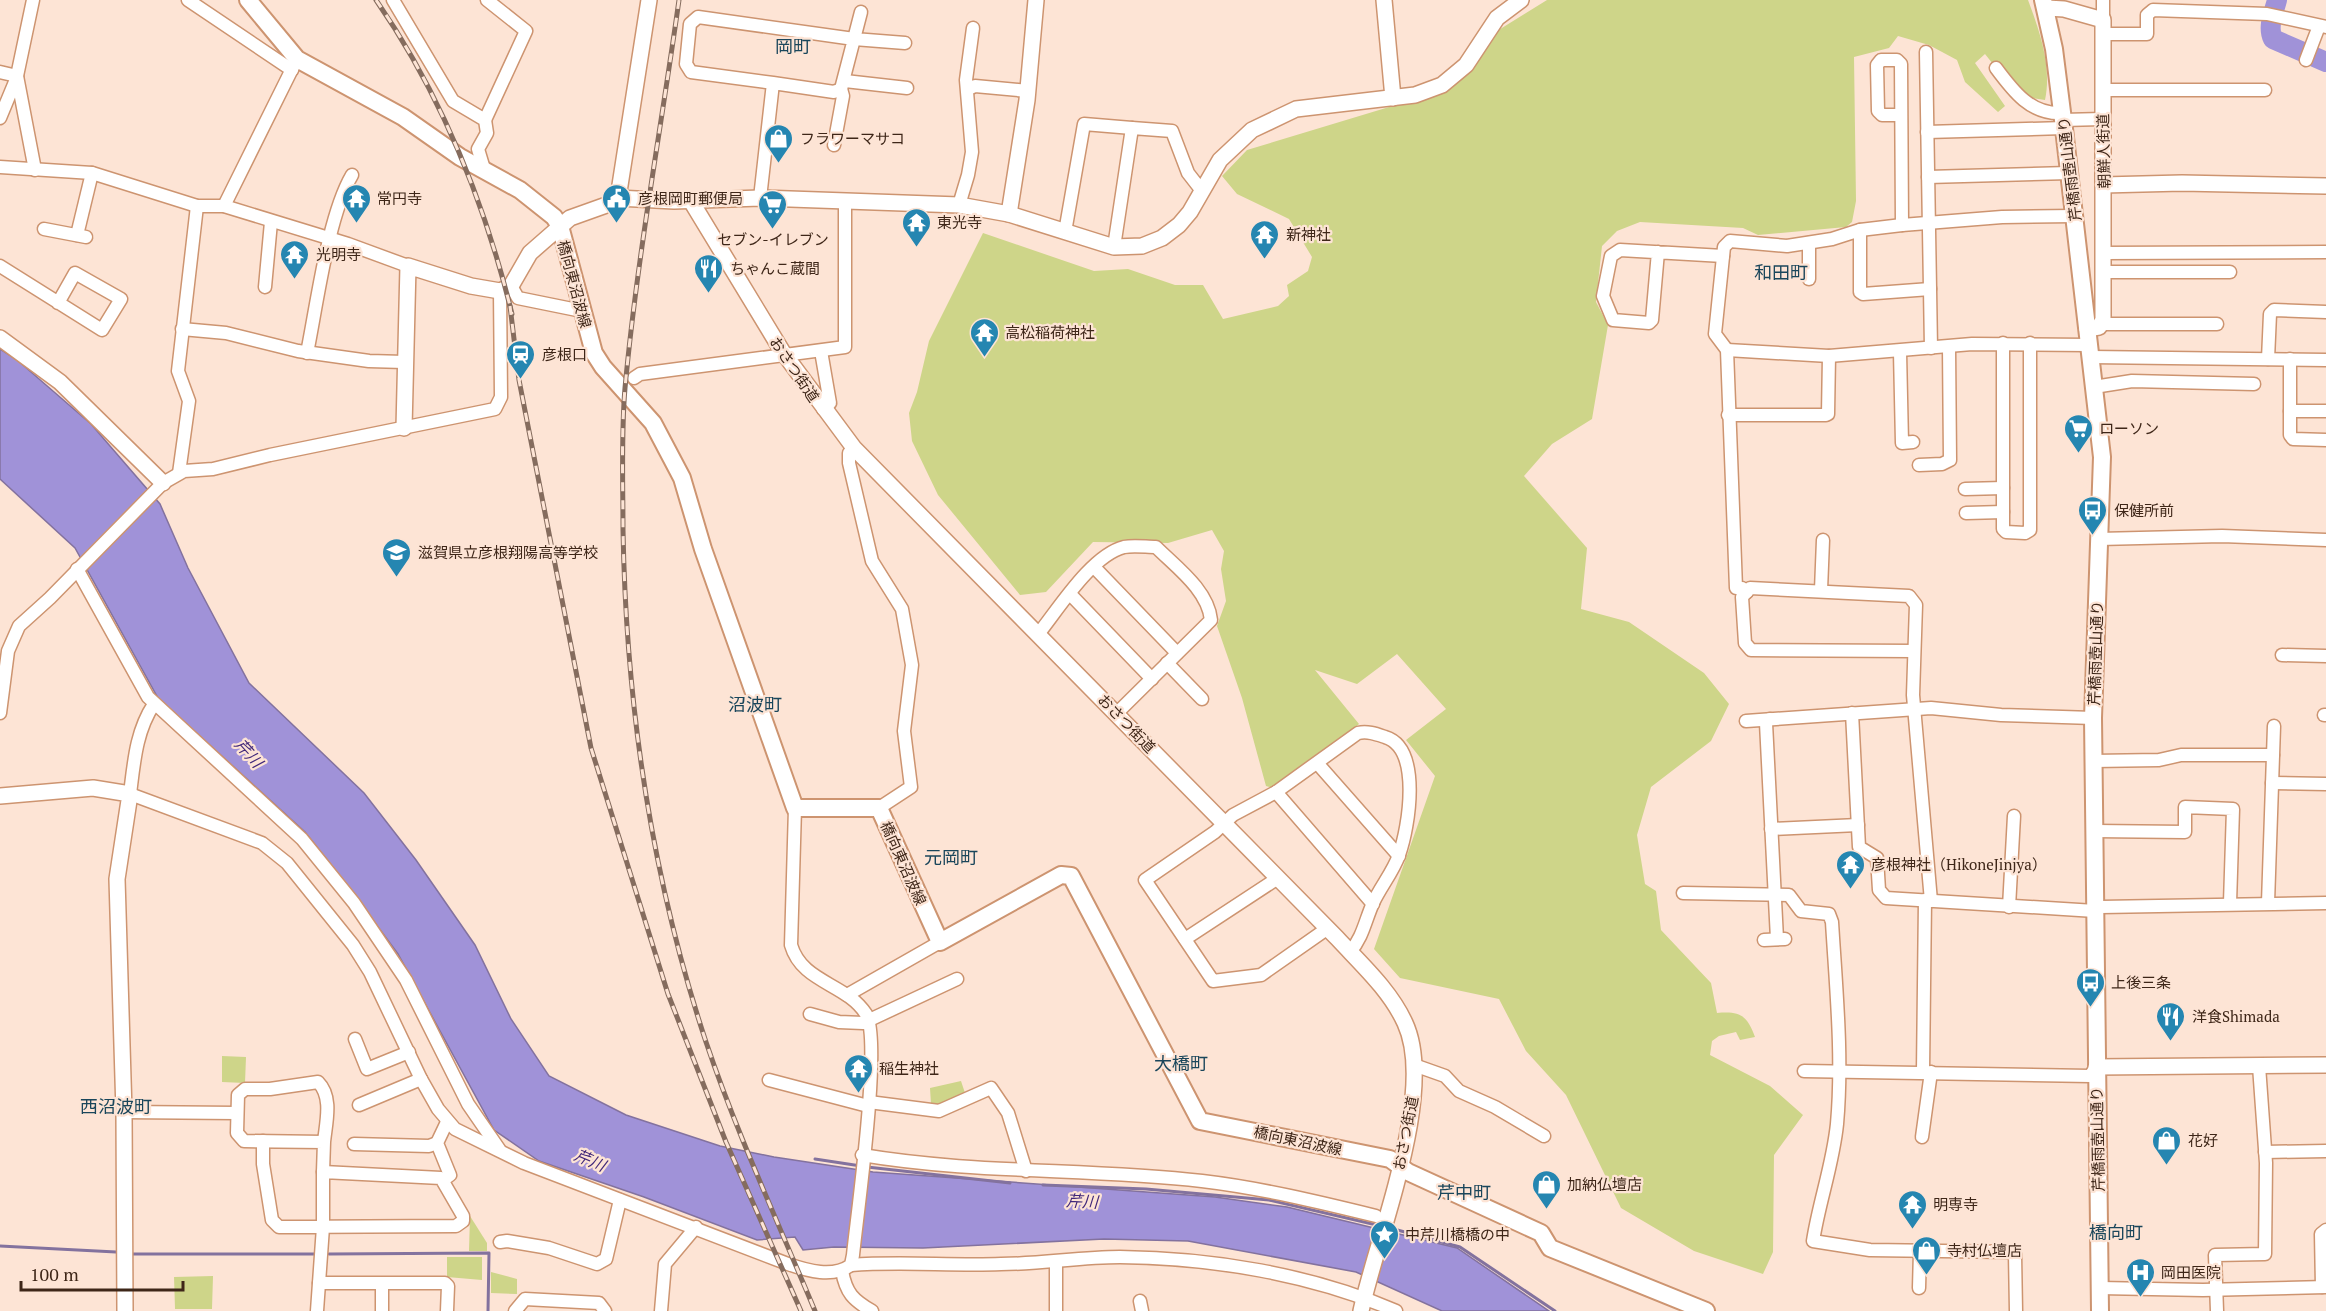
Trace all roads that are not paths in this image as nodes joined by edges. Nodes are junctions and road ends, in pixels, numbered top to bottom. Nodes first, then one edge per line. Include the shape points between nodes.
1 (33, 0) edge
2 (188, 0) edge
3 (248, 0) edge
4 (487, 0) edge
5 (649, 0) edge
6 (1036, 0) edge
7 (1384, 0) edge
8 (1521, 0) edge
9 (2103, 0) edge
10 (400, 3) edge
11 (2045, 4) edge
12 (861, 12) dead end
13 (2103, 27) junction
14 (2322, 27) edge
15 (973, 28) dead end
16 (854, 39) junction
17 (905, 43) dead end
18 (1926, 52) dead end
19 (2306, 60) dead end
20 (295, 64) junction
21 (1996, 68) dead end
22 (0, 72) edge
23 (17, 76) junction
24 (773, 83) junction
25 (843, 85) junction
26 (908, 88) dead end
27 (968, 89) junction
28 (2103, 90) junction
29 (2265, 90) dead end
30 (1028, 91) junction
31 (1393, 98) junction
32 (1901, 116) dead end
33 (0, 118) edge
34 (2102, 119) junction
35 (485, 120) junction
36 (2063, 120) junction
37 (1132, 128) junction
38 (1927, 132) junction
39 (834, 145) dead end
40 (0, 167) edge
41 (484, 169) junction
42 (35, 170) junction
43 (92, 173) junction
44 (2069, 173) junction
45 (352, 175) dead end
46 (1928, 177) junction
47 (2103, 185) junction
48 (2326, 186) edge
49 (1202, 191) junction
50 (618, 198) junction
51 (760, 198) junction
52 (691, 201) junction
53 (845, 201) junction
54 (959, 205) junction
55 (196, 206) junction
56 (224, 206) junction
57 (1009, 214) junction
58 (2074, 216) junction
59 (271, 222) junction
60 (1929, 223) junction
61 (1902, 225) junction
62 (560, 226) junction
63 (44, 229) dead end
64 (1860, 230) junction
65 (1065, 232) junction
66 (331, 240) junction
67 (1809, 243) junction
68 (1114, 247) junction
69 (1658, 252) junction
70 (2326, 252) edge
71 (2103, 253) junction
72 (1723, 256) junction
73 (0, 266) edge
74 (408, 266) junction
75 (2230, 272) dead end
76 (2102, 273) junction
77 (1809, 279) dead end
78 (265, 287) dead end
79 (506, 289) junction
80 (1930, 289) junction
81 (58, 303) junction
82 (582, 312) junction
83 (2326, 312) edge
84 (2217, 324) dead end
85 (182, 329) junction
86 (0, 338) edge
87 (2092, 339) junction
88 (2003, 343) junction
89 (2030, 343) junction
90 (1949, 347) junction
91 (1931, 348) junction
92 (1727, 350) junction
93 (821, 351) junction
94 (307, 352) junction
95 (1900, 352) junction
96 (784, 353) junction
97 (1829, 356) junction
98 (2268, 359) junction
99 (2290, 359) junction
100 (2326, 360) edge
101 (404, 362) junction
102 (634, 378) dead end
103 (2254, 384) dead end
104 (2094, 387) junction
105 (823, 409) junction
106 (2290, 411) junction
107 (2326, 411) edge
108 (1728, 415) junction
109 (404, 428) junction
110 (2326, 440) edge
111 (1913, 442) dead end
112 (854, 448) junction
113 (1919, 465) dead end
114 (179, 473) junction
115 (159, 487) junction
116 (2003, 488) junction
117 (1965, 489) dead end
118 (2003, 512) junction
119 (1966, 513) dead end
120 (2099, 539) junction
121 (1823, 540) dead end
122 (2326, 540) edge
123 (80, 566) junction
124 (1094, 567) junction
125 (1821, 590) junction
126 (1747, 592) junction
127 (1070, 594) junction
128 (1039, 633) junction
129 (1914, 651) junction
130 (1177, 653) junction
131 (2282, 655) dead end
132 (2326, 656) edge
133 (1167, 663) junction
134 (1152, 679) junction
135 (1202, 699) dead end
136 (154, 704) junction
137 (1915, 709) junction
138 (0, 713) edge
139 (1117, 713) junction
140 (1852, 713) junction
141 (2093, 718) junction
142 (1770, 719) junction
143 (1746, 721) dead end
144 (2274, 726) dead end
145 (2273, 755) junction
146 (2093, 761) junction
147 (1318, 764) junction
148 (2272, 783) junction
149 (2326, 784) edge
150 (1276, 792) junction
151 (130, 794) junction
152 (0, 796) edge
153 (795, 808) junction
154 (879, 808) junction
155 (2014, 816) dead end
156 (1225, 824) junction
157 (1858, 825) junction
158 (1771, 829) junction
159 (2095, 831) junction
160 (1399, 856) junction
161 (1278, 878) junction
162 (1683, 893) dead end
163 (1775, 895) junction
164 (1928, 901) junction
165 (2230, 903) junction
166 (2268, 903) junction
167 (2326, 903) edge
168 (1372, 904) junction
169 (2009, 907) junction
170 (2095, 911) junction
171 (1328, 928) junction
172 (1185, 939) junction
173 (1775, 940) dead end
174 (940, 942) junction
175 (1350, 952) junction
176 (957, 979) dead end
177 (847, 995) junction
178 (810, 1014) dead end
179 (869, 1020) junction
180 (355, 1039) dead end
181 (409, 1052) junction
182 (1414, 1065) junction
183 (2326, 1065) edge
184 (2259, 1066) junction
185 (2096, 1067) junction
186 (1804, 1071) dead end
187 (1839, 1071) junction
188 (1927, 1072) junction
189 (421, 1079) junction
190 (770, 1080) dead end
191 (869, 1104) junction
192 (359, 1105) dead end
193 (124, 1112) junction
194 (237, 1113) junction
195 (447, 1122) junction
196 (1544, 1136) dead end
197 (1922, 1137) dead end
198 (263, 1142) junction
199 (324, 1142) junction
200 (354, 1143) dead end
201 (437, 1143) junction
202 (500, 1150) junction
203 (2326, 1151) edge
204 (2265, 1152) junction
205 (862, 1159) junction
206 (1400, 1165) junction
207 (1026, 1171) junction
208 (323, 1172) junction
209 (442, 1180) junction
210 (620, 1200) junction
211 (1380, 1219) junction
212 (323, 1227) junction
213 (696, 1227) junction
214 (2326, 1230) edge
215 (500, 1242) dead end
216 (1920, 1251) junction
217 (1056, 1263) junction
218 (848, 1264) junction
219 (320, 1283) junction
220 (382, 1284) junction
221 (2324, 1287) edge
222 (1919, 1288) dead end
223 (2100, 1288) junction
224 (2217, 1290) junction
225 (1364, 1299) edge
226 (125, 1311) edge
227 (317, 1311) edge
228 (382, 1311) edge
229 (447, 1311) edge
230 (515, 1311) edge
231 (605, 1311) edge
232 (662, 1311) edge
233 (872, 1311) edge
234 (1056, 1311) edge
235 (1396, 1311) edge
236 (1706, 1311) edge
237 (2016, 1311) edge
238 (2100, 1311) edge
239 (2217, 1311) edge

1 - 23 street
2 - 20 street
3 - 20 main road, 橋向東沼波線
4 - 35 street via 526,31
5 - 50 street
6 - 30 street
7 - 31 street
8 - 31 street via 1497,18 1456,75 1425,92
9 - 13 street
10 - 35 street via 453,101
11 - 13 street
11 - 36 main road, 芹橋雨壺山通り
12 - 16 street
13 - 14 street via 2147,34 2147,15 2153,10 2273,15
13 - 28 street, 朝鮮人街道
14 - 19 street
15 - 27 street
16 - 17 street
16 - 24 street via 698,17 690,24 686,64 691,72
16 - 25 street
18 - 38 street
20 - 41 main road, 橋向東沼波線 via 403,117
20 - 56 street
21 - 36 street via 2032,107
22 - 23 street
23 - 33 street
23 - 42 street
24 - 25 street via 834,92
24 - 51 street
25 - 26 street
25 - 39 street
27 - 30 street via 975,86
27 - 54 street via 972,152
28 - 29 street
28 - 34 street, 朝鮮人街道
30 - 57 street
31 - 49 street via 1324,104 1281,114 1232,147
32 - 61 street
34 - 36 street
34 - 47 street, 朝鮮人街道
35 - 41 street via 487,133 478,149
36 - 38 street
36 - 44 main road, 芹橋雨壺山通り
37 - 49 street via 1172,131 1188,174
37 - 65 street via 1084,124
37 - 68 street
38 - 46 street
40 - 42 street
41 - 62 main road, 橋向東沼波線 via 520,190
42 - 43 street
43 - 55 street
43 - 63 street via 82,236
44 - 46 street
44 - 58 main road, 芹橋雨壺山通り
45 - 66 street
46 - 60 street
47 - 48 street
47 - 71 street, 朝鮮人街道
49 - 68 street via 1179,225 1162,238 1135,247
50 - 52 street
50 - 62 street
51 - 52 street
51 - 53 street
52 - 96 street, おさつ街道
53 - 54 street
53 - 93 street via 844,347
54 - 57 street
55 - 56 street
55 - 85 street
56 - 59 street
57 - 65 street
58 - 60 street
58 - 87 main road, 芹橋雨壺山通り
59 - 66 street
59 - 78 street
60 - 61 street
60 - 80 street
61 - 64 street
62 - 79 street via 530,253
62 - 82 main road, 橋向東沼波線
64 - 67 street
64 - 80 street via 1860,292
65 - 68 street
66 - 74 street
66 - 94 street
67 - 72 street via 1787,246 1730,241
67 - 77 street
69 - 69 street via 1652,320 1613,320 1603,296 1611,256 1620,250
69 - 72 street
70 - 71 street
71 - 76 street, 朝鮮人街道
72 - 92 street via 1715,334
73 - 81 street
74 - 79 street via 471,286
74 - 101 street
75 - 76 street
76 - 87 street, 朝鮮人街道 via 2103,320
79 - 82 street via 518,298
79 - 109 street via 499,405 487,411
80 - 91 street
81 - 81 street via 102,330 121,299 75,273
82 - 153 main road, 橋向東沼波線 via 594,354 652,423 681,478
83 - 98 street via 2274,310 2270,314
84 - 87 street
85 - 94 street via 226,333
85 - 114 street via 178,371 189,401
86 - 115 street via 60,382
87 - 89 street
87 - 98 street
87 - 104 main road, 芹橋雨壺山通り
88 - 89 street
88 - 90 street
88 - 116 street
89 - 118 street via 2030,530 2006,532
90 - 91 street
90 - 113 street via 1950,460
91 - 95 street
92 - 97 street
92 - 108 street
93 - 96 street
93 - 105 street via 830,403
94 - 101 street
95 - 97 street
95 - 111 street via 1902,443
96 - 102 street
96 - 105 street, おさつ街道
97 - 108 street via 1826,416
98 - 99 street
99 - 100 street
99 - 106 street
101 - 109 street
103 - 104 street via 2132,381
104 - 120 main road, 芹橋雨壺山通り via 2102,457
105 - 112 street, おさつ街道
106 - 107 street
106 - 110 street via 2293,439
108 - 126 street via 1736,588
109 - 114 street
112 - 128 street, おさつ街道
112 - 154 street via 849,453 849,463 872,561 902,609 912,665 904,731 911,787
114 - 115 street
115 - 123 street
116 - 117 street
116 - 118 street
118 - 119 street
120 - 122 street via 2222,536
120 - 141 main road, 芹橋雨壺山通り
121 - 125 street
123 - 136 street
123 - 138 street via 23,620 13,635
124 - 127 street
124 - 130 street
124 - 130 street via 1122,548 1156,547 1198,590 1210,606 1211,620
125 - 126 street via 1750,588
125 - 129 street via 1909,596 1916,605
126 - 129 street via 1742,597 1745,644 1751,650
127 - 128 street
127 - 134 street
128 - 139 street, おさつ街道
129 - 137 street
130 - 133 street
131 - 132 street
133 - 134 street
133 - 135 street
134 - 139 street
136 - 151 street via 137,742
136 - 202 street via 321,861 406,980 468,1104
137 - 140 street
137 - 141 street
137 - 164 street
139 - 156 street, おさつ街道
140 - 142 street
140 - 157 street
141 - 146 main road, 芹橋雨壺山通り
142 - 143 street
142 - 158 street via 1766,723
144 - 145 street
145 - 146 street via 2181,755 2159,760
145 - 148 street
146 - 159 main road, 芹橋雨壺山通り
147 - 150 street
147 - 160 street
147 - 160 street via 1366,731 1390,739 1400,748 1409,777 1409,813
148 - 149 street
148 - 166 street
150 - 156 street via 1233,815
150 - 168 street
151 - 152 street via 93,788
151 - 181 street via 275,851 353,945 382,993
151 - 193 street via 117,879
153 - 154 main road, 橋向東沼波線
153 - 177 street via 791,945 795,959 812,976
154 - 174 main road, 橋向東沼波線
155 - 169 street
156 - 161 street, おさつ街道
156 - 172 street via 1145,880
157 - 158 street
157 - 164 street via 1859,847 1877,858 1881,894 1886,898
158 - 163 street
159 - 165 street via 2185,832 2185,807 2233,809
159 - 170 main road, 芹橋雨壺山通り
160 - 168 street
161 - 171 street, おさつ街道
161 - 172 street
162 - 163 street
163 - 173 street
163 - 187 street via 1789,896 1801,911 1829,914 1832,922
164 - 169 street
164 - 188 street
165 - 166 street
165 - 170 street via 2102,907
166 - 167 street
168 - 175 street via 1361,940
169 - 170 street
170 - 185 main road, 芹橋雨壺山通り
171 - 172 street via 1262,975 1213,981
171 - 175 street, おさつ街道
174 - 177 street
174 - 206 main road, 橋向東沼波線 via 1061,874 1071,876 1197,1119 1390,1159
175 - 182 street, おさつ街道 via 1405,1022
176 - 179 street
177 - 179 street via 859,1003
178 - 179 street via 853,1024
179 - 191 street
180 - 181 street via 367,1069
181 - 189 street
182 - 196 street via 1445,1076 1460,1091
182 - 206 street, おさつ街道 via 1413,1095
183 - 184 street
184 - 185 street
184 - 204 street
185 - 188 street via 2090,1076
185 - 223 main road, 芹橋雨壺山通り
186 - 187 street
187 - 188 street
187 - 216 street via 1831,1166 1813,1241 1870,1250
188 - 197 street
189 - 192 street
189 - 195 street
190 - 191 street
191 - 205 street
191 - 207 street via 939,1111 991,1088 1008,1113
193 - 194 street
193 - 226 street
194 - 198 street via 237,1132 244,1141
194 - 199 street via 237,1095 245,1089 318,1082 326,1089
195 - 201 street
195 - 202 street via 470,1138
198 - 199 street
198 - 212 street via 272,1220 279,1227
199 - 208 street
200 - 201 street
201 - 209 street via 450,1175
202 - 210 street
203 - 204 street
204 - 224 street via 2265,1254 2215,1255
205 - 207 street
205 - 218 street
206 - 211 street, おさつ街道
206 - 236 main road, 橋向東沼波線 via 1541,1233 1550,1248
207 - 211 street via 1202,1181 1285,1194
208 - 209 street
208 - 212 street
209 - 212 street via 463,1215 460,1225
210 - 213 street
210 - 215 street via 606,1259 597,1264 549,1248
211 - 225 street, おさつ街道
212 - 219 street
213 - 218 street via 796,1267 820,1272
213 - 232 street via 665,1264
214 - 221 street via 2321,1234
216 - 222 street
216 - 237 street via 2013,1252
217 - 218 street
217 - 225 street via 1118,1257 1195,1262 1302,1280
217 - 234 street
218 - 233 street via 846,1289
219 - 220 street
219 - 227 street
220 - 228 street
220 - 229 street via 445,1283
221 - 224 street
223 - 224 street
223 - 238 main road, 芹橋雨壺山通り
224 - 239 street
225 - 235 street
230 - 231 street via 525,1299 599,1303

